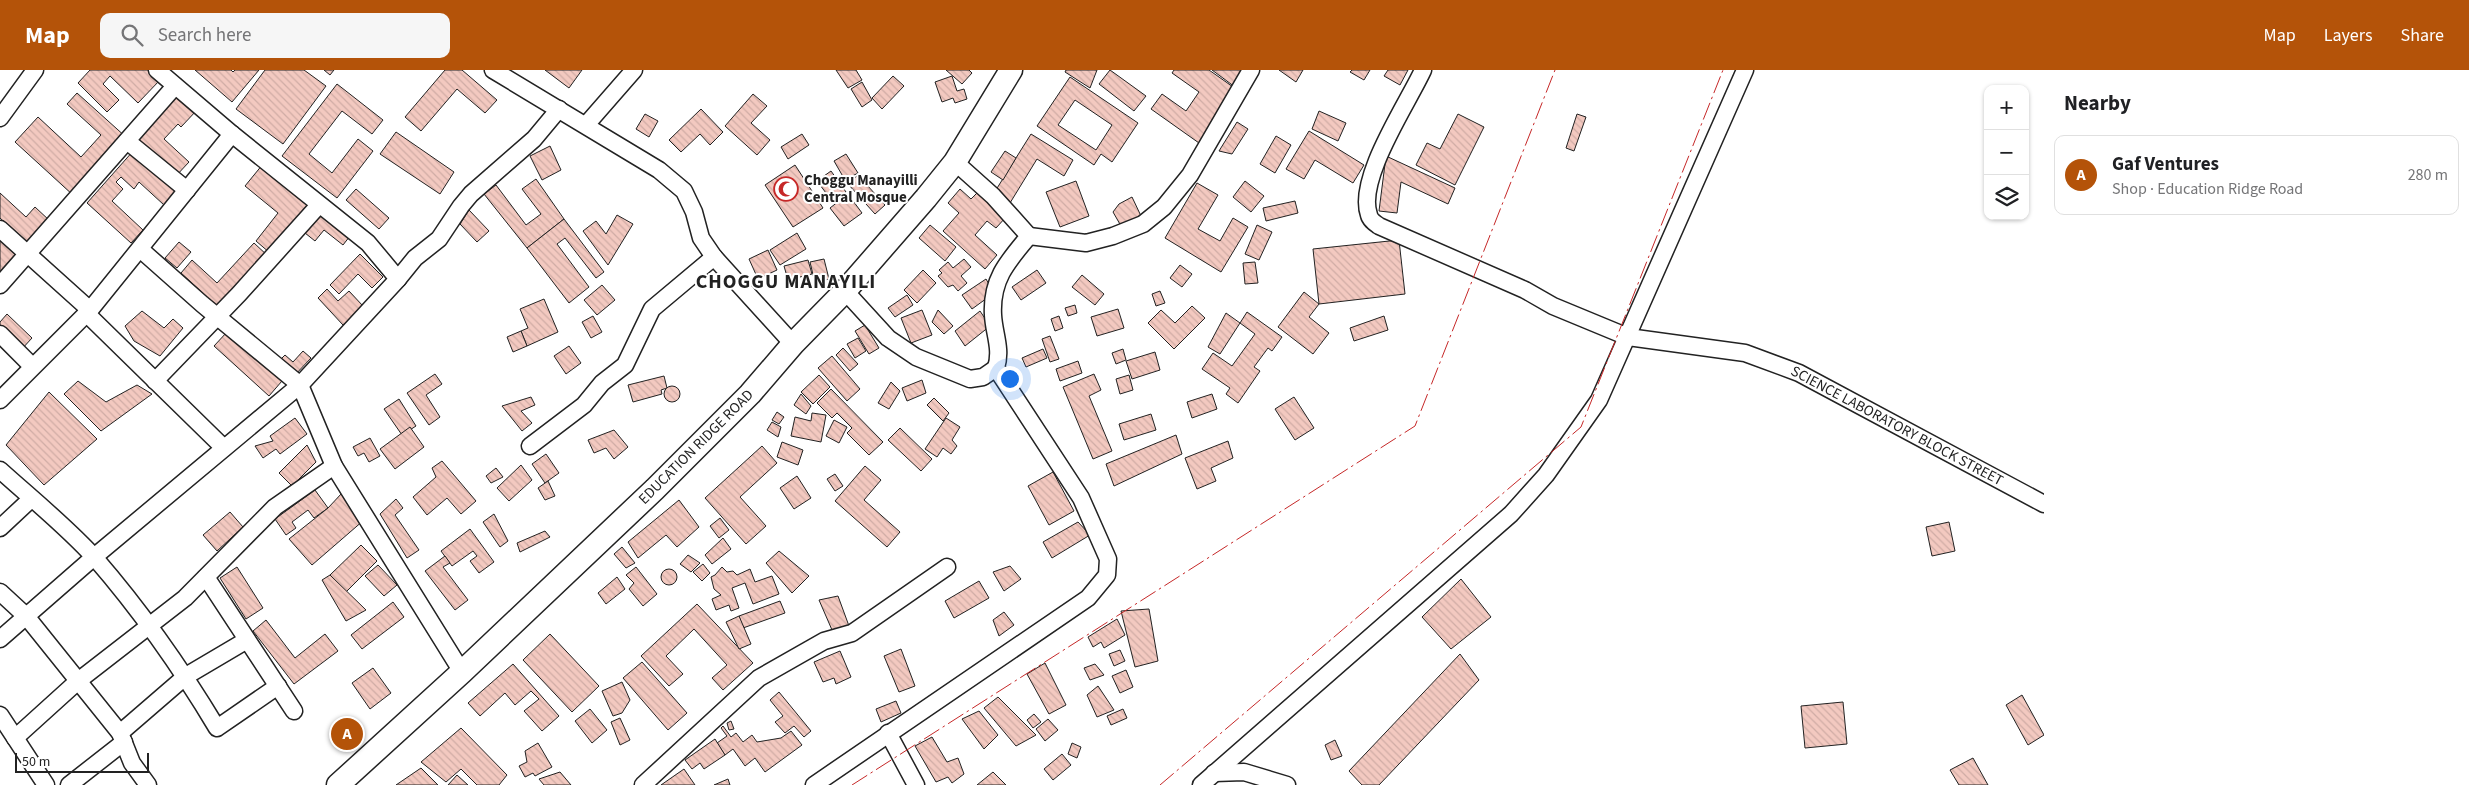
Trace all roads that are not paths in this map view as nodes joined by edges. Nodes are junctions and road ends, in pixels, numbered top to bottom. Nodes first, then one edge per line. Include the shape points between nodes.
1 (35, 70) edge
2 (158, 70) edge
3 (493, 70) edge
4 (634, 70) edge
5 (1011, 70) edge
6 (1252, 70) edge
7 (1423, 70) edge
8 (1745, 70) edge
9 (176, 86) junction
10 (559, 109) junction
11 (0, 118) edge
12 (586, 125) junction
13 (232, 134) junction
14 (127, 141) junction
15 (955, 162) junction
16 (187, 190) junction
17 (319, 205) junction
18 (0, 229) edge
19 (1029, 236) junction
20 (140, 249) junction
21 (27, 254) junction
22 (714, 257) junction
23 (398, 279) junction
24 (0, 285) edge
25 (845, 291) junction
26 (88, 312) junction
27 (217, 317) junction
28 (0, 334) edge
29 (1628, 337) junction
30 (793, 344) junction
31 (32, 366) junction
32 (996, 368) junction
33 (155, 381) junction
34 (300, 385) junction
35 (0, 400) edge
36 (530, 446) dead end
37 (224, 448) junction
38 (334, 466) junction
39 (0, 470) edge
40 (31, 499) junction
41 (2044, 504) edge
42 (0, 528) edge
43 (94, 557) junction
44 (947, 567) dead end
45 (206, 577) junction
46 (0, 592) edge
47 (26, 616) junction
48 (150, 625) junction
49 (0, 639) edge
50 (247, 640) junction
51 (462, 672) junction
52 (186, 676) junction
53 (78, 680) junction
54 (278, 686) junction
55 (294, 711) dead end
56 (0, 715) edge
57 (888, 733) junction
58 (122, 737) junction
59 (16, 738) junction
60 (1214, 773) junction
61 (346, 782) edge
62 (46, 785) edge
63 (68, 785) edge
64 (148, 785) edge
65 (643, 785) edge
66 (814, 785) edge
67 (916, 785) edge
68 (1201, 785) edge
69 (1286, 785) edge

1 - 11 street
2 - 9 street
3 - 10 street
4 - 12 street
5 - 15 main road, EDUCATION RIDGE ROAD
6 - 19 street via 1190,175 1164,207 1143,224 1086,243
7 - 29 street, SCIENCE LABORATORY BLOCK STREET via 1391,130 1371,177 1367,206 1369,218 1402,238
8 - 29 street
9 - 13 street
9 - 14 street
10 - 12 street
10 - 23 street via 534,138 471,194 439,239 415,258
12 - 22 street via 659,170 684,191 701,238
13 - 16 street
13 - 17 street
14 - 16 street
14 - 21 street
15 - 19 street via 993,196
15 - 25 main road, EDUCATION RIDGE ROAD
16 - 20 street
17 - 23 street via 368,243
17 - 27 street
18 - 21 street
19 - 32 street via 1007,262 994,286 993,314 999,358
20 - 26 street
20 - 27 street
21 - 24 street
21 - 26 street
22 - 30 street
22 - 36 street via 652,310 625,365 602,383 584,405
23 - 34 street
25 - 30 main road, EDUCATION RIDGE ROAD
25 - 32 street via 888,338 916,358 970,379 983,377
26 - 31 street
26 - 33 street
27 - 33 street
27 - 34 street
28 - 31 street
29 - 41 street, SCIENCE LABORATORY BLOCK STREET via 1746,353 1799,373
29 - 60 street via 1598,400 1546,475 1511,514
30 - 51 main road, EDUCATION RIDGE ROAD via 750,394 662,482
31 - 35 street
32 - 57 street via 1081,498 1108,558 1107,575 1088,598
33 - 37 street
34 - 37 street
34 - 38 street
37 - 43 street
38 - 45 street via 275,507
38 - 51 street
39 - 40 street
40 - 42 street
40 - 43 street
43 - 47 street
43 - 48 street
44 - 65 street via 852,632 824,641 759,678
45 - 48 street via 186,598
45 - 50 street
46 - 47 street
47 - 49 street
47 - 53 street
48 - 52 street
48 - 53 street
50 - 52 street
50 - 54 street
51 - 61 main road, EDUCATION RIDGE ROAD
52 - 54 street via 216,728
52 - 58 street
53 - 58 street
53 - 59 street
54 - 55 street
56 - 59 street
57 - 66 street
57 - 67 street
58 - 63 street
58 - 64 street via 132,763
59 - 62 street
60 - 68 street
60 - 69 street via 1244,772

